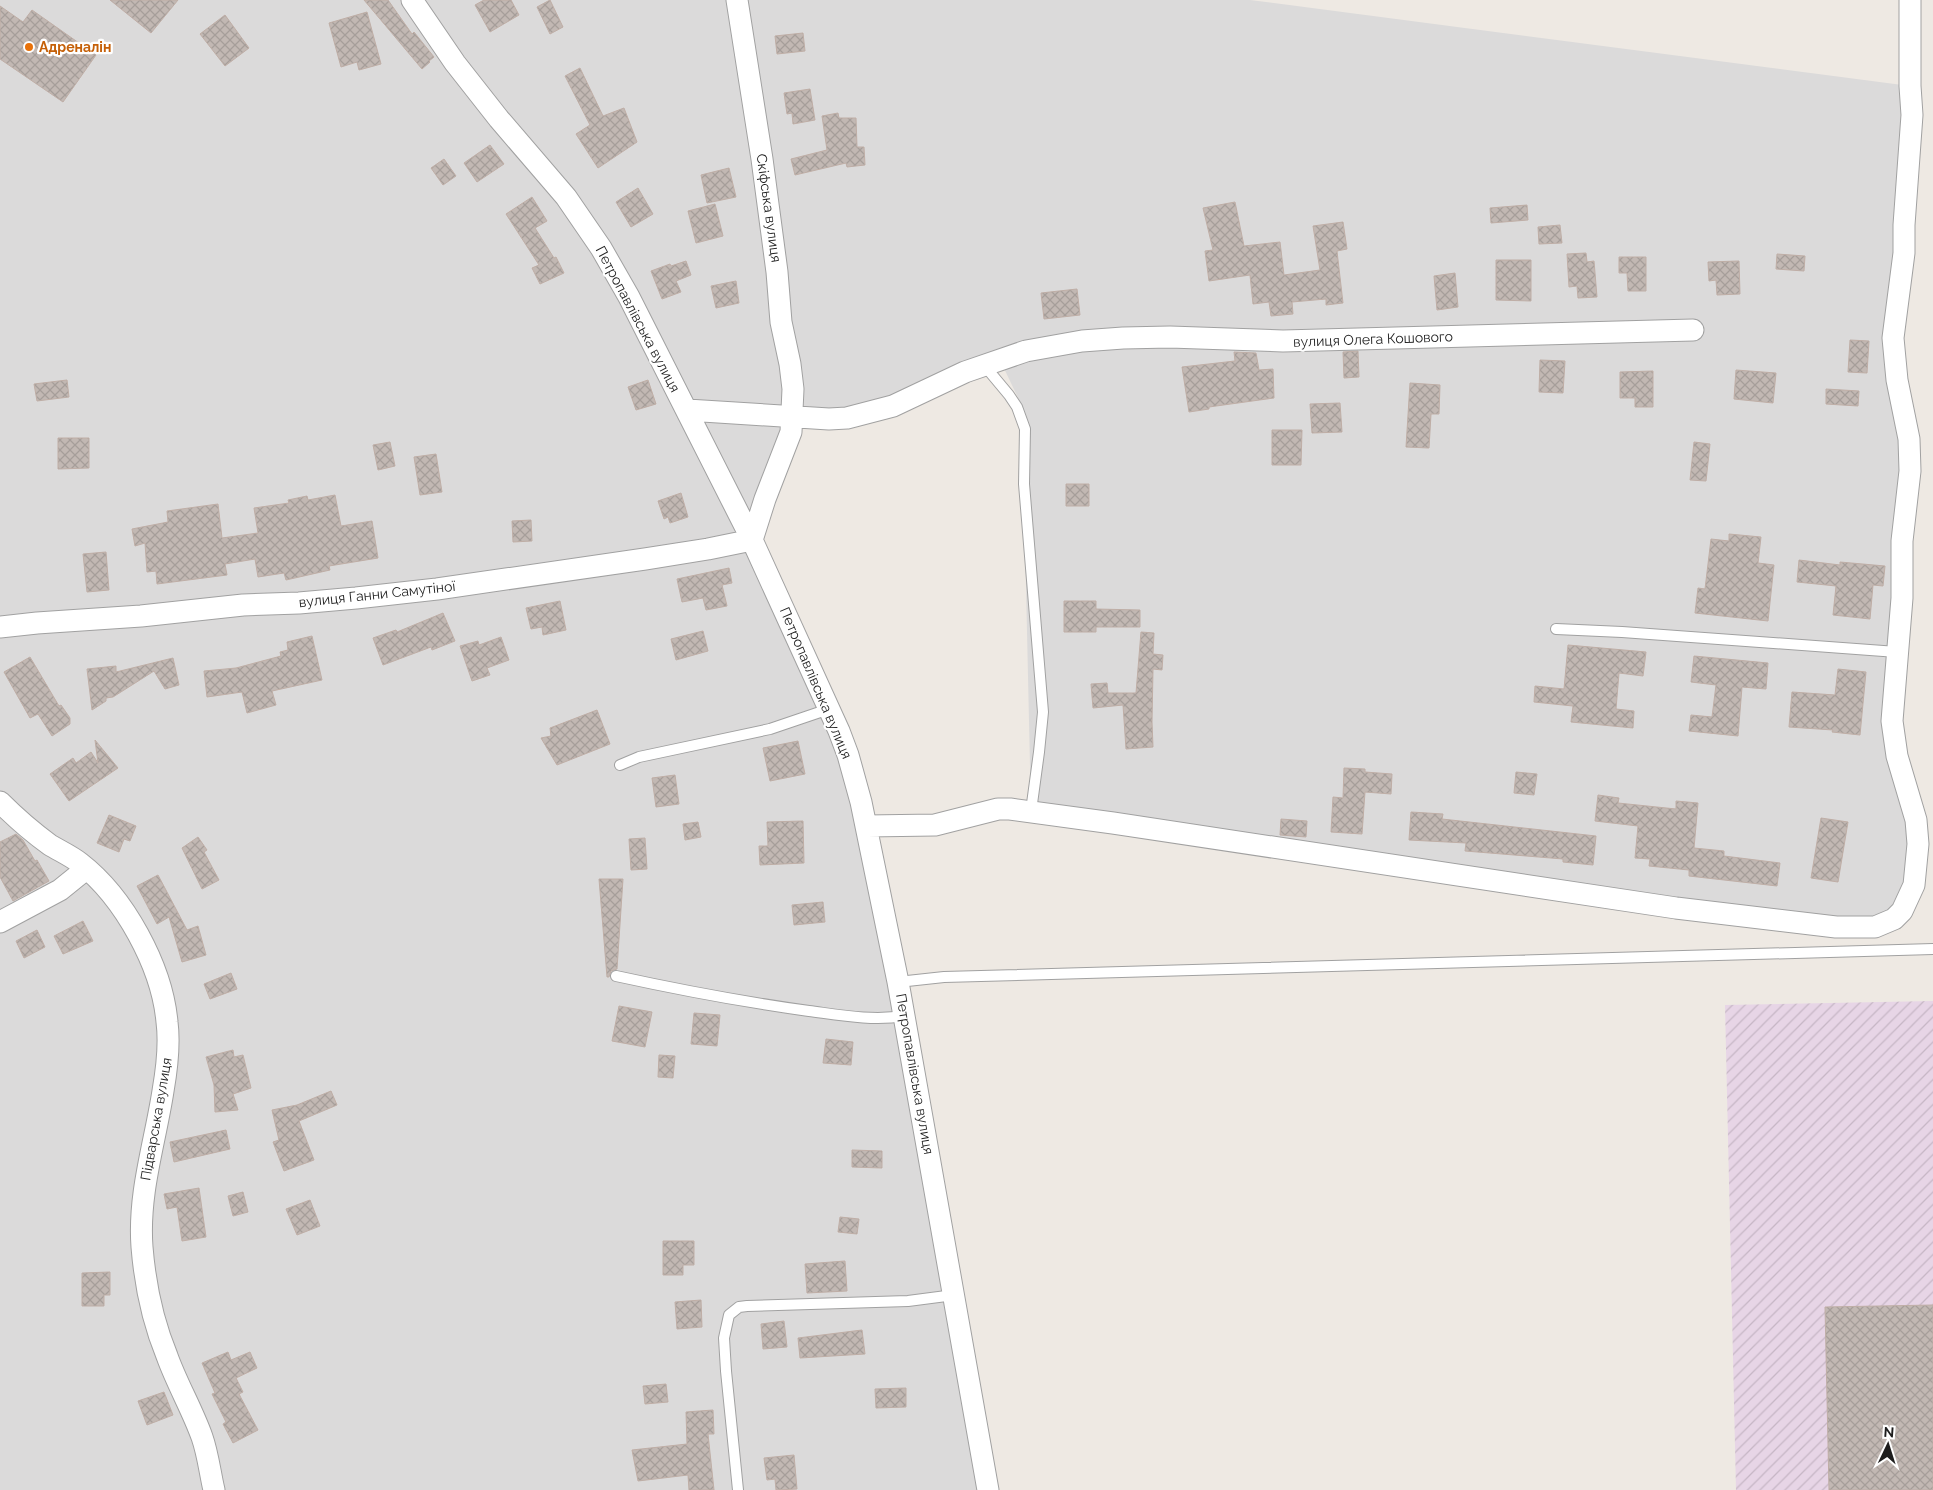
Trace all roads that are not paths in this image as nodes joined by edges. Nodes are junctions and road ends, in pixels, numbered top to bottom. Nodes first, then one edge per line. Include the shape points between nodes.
1 (412, 0) edge
2 (737, 0) edge
3 (1910, 0) edge
4 (1693, 330) dead end
5 (984, 364) junction
6 (687, 410) junction
7 (793, 417) junction
8 (752, 540) junction
9 (0, 628) edge
10 (1556, 629) dead end
11 (1897, 652) junction
12 (829, 710) junction
13 (620, 765) dead end
14 (0, 802) edge
15 (1031, 811) junction
16 (867, 826) junction
17 (86, 869) junction
18 (0, 922) edge
19 (1933, 949) edge
20 (616, 976) dead end
21 (898, 982) junction
22 (904, 1016) junction
23 (954, 1295) junction
24 (214, 1490) edge
25 (738, 1490) edge
26 (988, 1490) edge

1 - 6 street, Петропавлівська вулиця via 480,96 589,229 629,297
2 - 7 street, Скіфська вулиця via 764,169 781,322 793,389
3 - 11 street via 1912,115 1903,261 1893,338 1896,380 1910,456
4 - 5 street, вулиця Олега Кошового via 1284,341 1170,336 1123,338 1053,345
5 - 7 street, вулиця Олега Кошового via 871,413 829,419
5 - 15 lane via 1009,395 1025,429 1024,484 1043,712
6 - 7 street, вулиця Олега Кошового
6 - 8 street, Петропавлівська вулиця
7 - 8 street, Скіфська вулиця via 791,432
8 - 9 street, вулиця Ганни Самутіної via 645,559 356,598 243,605
8 - 12 street, Петропавлівська вулиця
10 - 11 lane
11 - 15 street via 1892,713 1894,741 1916,820 1918,844 1914,885 1909,898 1894,919 1876,927 1836,927 1676,908
12 - 13 lane via 770,729 639,757
12 - 16 street, Петропавлівська вулиця via 848,755
14 - 17 street, Підварська вулиця via 35,834
15 - 16 street via 998,808 935,825
16 - 21 street, Петропавлівська вулиця
17 - 18 street via 60,890
17 - 24 street, Підварська вулиця via 128,916 150,960 164,1004 168,1047 163,1092 144,1186 142,1247 156,1326 203,1440
19 - 21 lane via 970,976
20 - 22 lane via 766,1005 856,1017
21 - 22 street, Петропавлівська вулиця
22 - 23 street, Петропавлівська вулиця
23 - 25 lane via 908,1301 747,1306 733,1311 727,1320 724,1350
23 - 26 street, Петропавлівська вулиця

